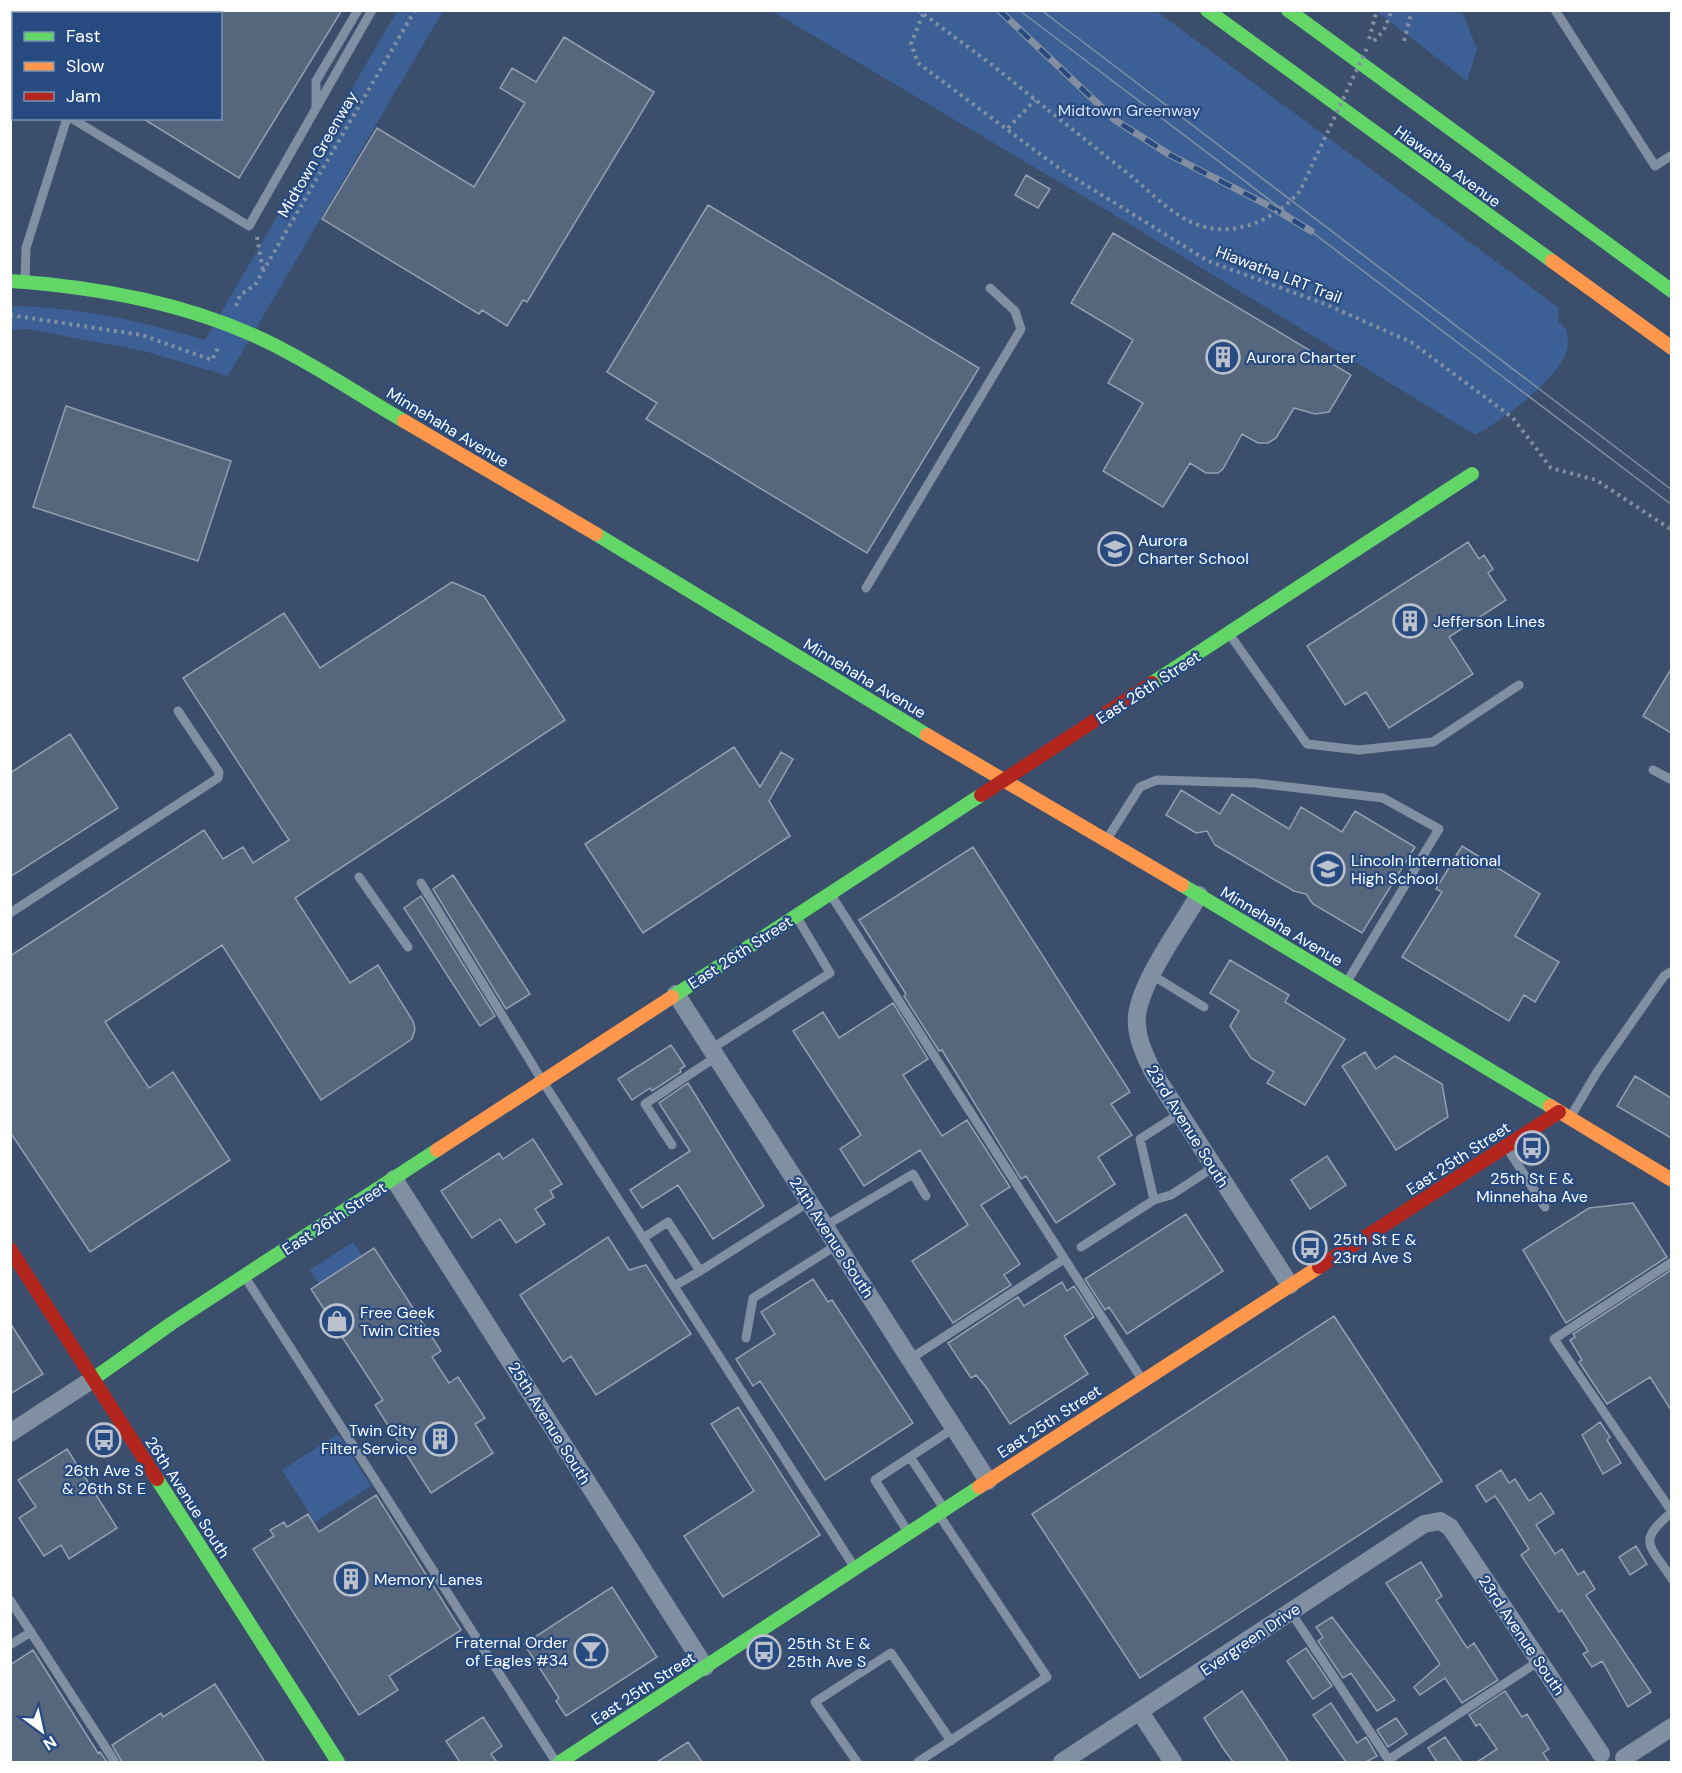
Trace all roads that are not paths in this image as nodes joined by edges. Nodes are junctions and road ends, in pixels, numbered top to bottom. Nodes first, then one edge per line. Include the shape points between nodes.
1 (358, 10) edge
2 (372, 10) edge
3 (1207, 10) edge
4 (1288, 10) edge
5 (1555, 10) edge
6 (316, 108) junction
7 (68, 120) edge
8 (72, 120) edge
9 (1671, 155) edge
10 (10, 281) edge
11 (25, 282) junction
12 (990, 288) dead end
13 (1671, 291) edge
14 (1670, 347) edge
15 (1472, 474) dead end
16 (866, 588) dead end
17 (1228, 633) junction
18 (1519, 685) dead end
19 (178, 711) dead end
20 (1653, 770) dead end
21 (1671, 780) edge
22 (1004, 782) junction
23 (1105, 841) junction
24 (359, 877) dead end
25 (421, 883) dead end
26 (830, 893) junction
27 (1198, 895) junction
28 (10, 913) edge
29 (796, 916) junction
30 (408, 947) dead end
31 (1671, 971) edge
32 (1152, 975) junction
33 (1346, 984) junction
34 (676, 994) junction
35 (1204, 1007) dead end
36 (714, 1053) junction
37 (543, 1082) junction
38 (1179, 1114) junction
39 (1564, 1115) junction
40 (672, 1145) dead end
41 (1506, 1146) junction
42 (1214, 1167) junction
43 (394, 1179) junction
44 (1671, 1180) edge
45 (926, 1196) dead end
46 (1154, 1200) junction
47 (809, 1202) junction
48 (1545, 1207) dead end
49 (825, 1226) junction
50 (643, 1238) junction
51 (837, 1245) junction
52 (1081, 1246) dead end
53 (10, 1249) edge
54 (1064, 1259) junction
55 (1671, 1262) edge
56 (700, 1270) junction
57 (245, 1276) junction
58 (1290, 1286) junction
59 (674, 1287) junction
60 (746, 1338) dead end
61 (910, 1359) junction
62 (93, 1379) junction
63 (1142, 1380) junction
64 (954, 1428) junction
65 (10, 1433) edge
66 (910, 1457) junction
67 (988, 1480) junction
68 (941, 1511) junction
69 (1671, 1513) edge
70 (1440, 1521) joint
71 (908, 1532) junction
72 (854, 1567) junction
73 (1671, 1579) edge
74 (10, 1600) edge
75 (1290, 1611) junction
76 (31, 1632) junction
77 (10, 1645) edge
78 (1539, 1661) junction
79 (705, 1667) junction
80 (1140, 1712) junction
81 (1671, 1726) edge
82 (951, 1741) junction
83 (1597, 1758) edge
84 (1625, 1760) edge
85 (1389, 1761) edge
86 (116, 1762) edge
87 (338, 1762) edge
88 (558, 1762) edge
89 (857, 1762) edge
90 (918, 1762) edge
91 (1062, 1762) edge
92 (1173, 1762) edge

1 - 6 lane via 316,81
2 - 6 lane
3 - 14 main road, Hiawatha Avenue
4 - 13 main road, Hiawatha Avenue
5 - 9 lane via 1655,166
6 - 8 lane via 249,226
7 - 11 lane via 26,248
10 - 11 main road, Minnehaha Avenue
11 - 22 main road, Minnehaha Avenue via 107,293 190,313 274,345 632,555
12 - 16 lane via 1015,311 1021,329
15 - 17 main road, East 26th Street
17 - 18 lane via 1307,744 1359,750 1432,742
17 - 22 main road, East 26th Street
19 - 28 lane via 219,772 218,778
20 - 21 lane
22 - 23 main road, Minnehaha Avenue
22 - 26 main road, East 26th Street
23 - 27 main road, Minnehaha Avenue
23 - 33 lane via 1140,787 1157,780 1255,783 1383,798 1439,829
24 - 30 lane
25 - 37 lane
26 - 29 main road, East 26th Street
26 - 54 lane
27 - 32 street, 23rd Avenue South
27 - 33 main road, Minnehaha Avenue
29 - 34 main road, East 26th Street
29 - 36 lane via 831,973
31 - 39 lane
32 - 35 lane
32 - 38 street, 23rd Avenue South via 1137,1016 1139,1041
33 - 39 main road, Minnehaha Avenue
34 - 36 street, 24th Avenue South
34 - 37 main road, East 26th Street
36 - 40 lane via 645,1104
36 - 47 street, 24th Avenue South
37 - 43 main road, East 26th Street
37 - 50 lane
38 - 42 street, 23rd Avenue South
38 - 46 lane via 1140,1140
39 - 41 main road, East 25th Street
39 - 44 main road, Minnehaha Avenue
41 - 48 lane
41 - 58 main road, East 25th Street
42 - 46 lane via 1171,1195
42 - 58 street, 23rd Avenue South
43 - 57 main road, East 26th Street
43 - 79 street, 25th Avenue South
45 - 49 lane via 912,1174
46 - 52 lane
47 - 49 street, 24th Avenue South
47 - 56 lane
49 - 51 street, 24th Avenue South
50 - 56 lane via 668,1222
50 - 59 lane
51 - 60 lane via 753,1298
51 - 61 street, 24th Avenue South
53 - 62 main road, 26th Avenue South
54 - 61 lane
54 - 63 lane
55 - 69 lane via 1554,1339
56 - 59 lane
57 - 62 main road, East 26th Street
57 - 88 lane
58 - 63 main road, East 25th Street
59 - 72 lane
61 - 64 street, 24th Avenue South
62 - 65 street, East 26th Street
62 - 87 main road, 26th Avenue South
63 - 67 main road, East 25th Street
64 - 66 lane
64 - 67 street, 24th Avenue South
66 - 68 lane
66 - 71 lane via 874,1480
67 - 68 main road, East 25th Street
68 - 71 main road, East 25th Street
68 - 82 lane via 1047,1677
69 - 73 lane via 1648,1536
70 - 75 street, Evergreen Drive via 1424,1524
70 - 78 street, 23rd Avenue South via 1450,1527
71 - 72 main road, East 25th Street
72 - 79 main road, East 25th Street
74 - 76 lane
75 - 80 street, Evergreen Drive
75 - 85 lane
76 - 77 lane
76 - 86 lane
78 - 83 street, 23rd Avenue South
78 - 85 lane
79 - 88 main road, East 25th Street
80 - 91 street, Evergreen Drive
80 - 92 street
81 - 84 street
82 - 89 lane via 891,1653 815,1702
82 - 90 lane
83 - 84 street via 1616,1752

